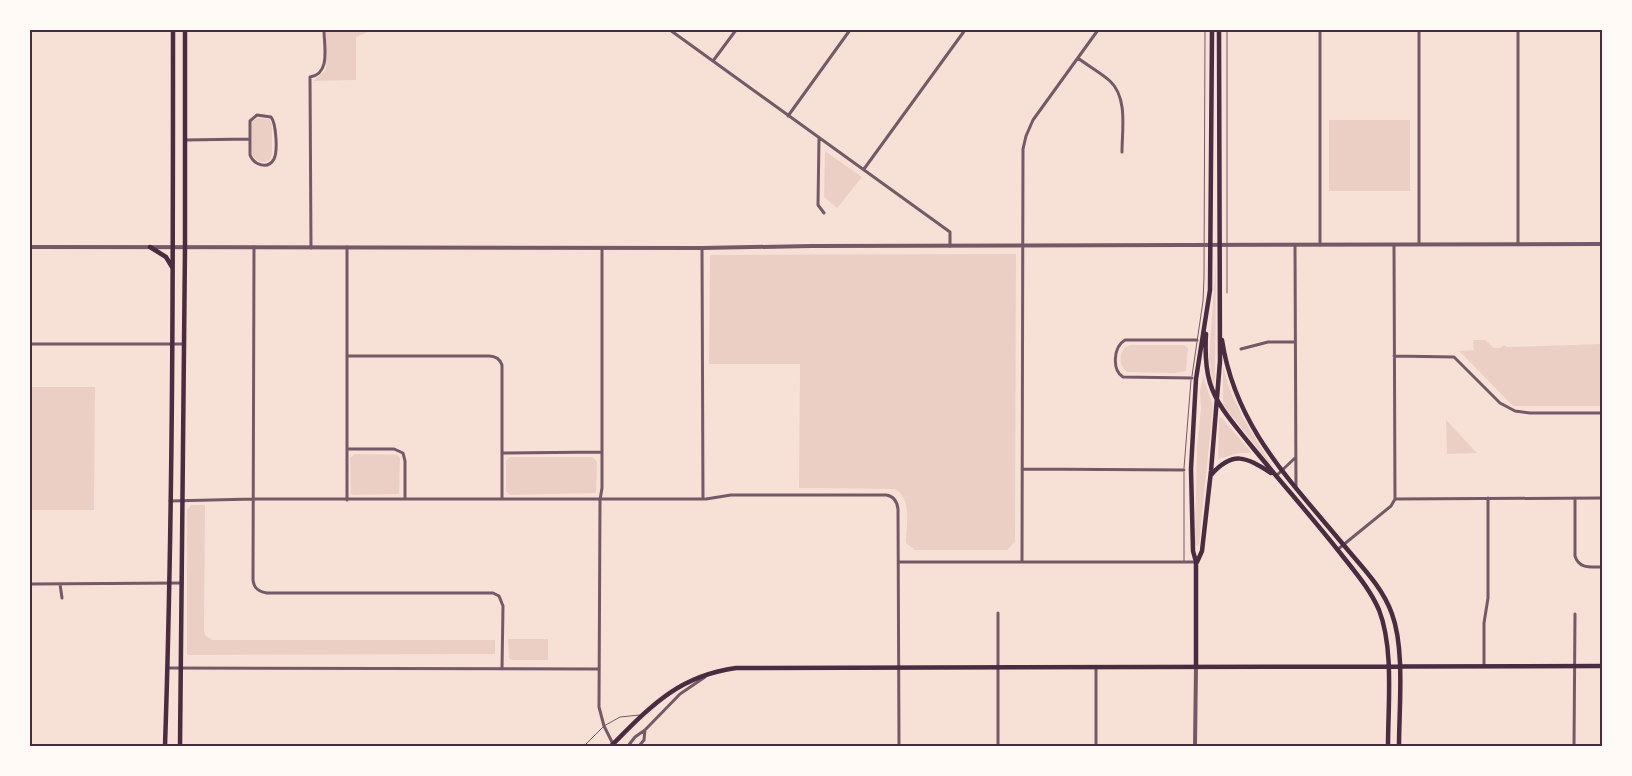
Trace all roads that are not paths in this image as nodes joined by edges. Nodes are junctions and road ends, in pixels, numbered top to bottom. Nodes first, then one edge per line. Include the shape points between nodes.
1 (173, 30) edge
2 (185, 30) edge
3 (324, 30) edge
4 (670, 30) edge
5 (736, 30) edge
6 (850, 30) edge
7 (965, 30) edge
8 (1098, 30) edge
9 (1205, 30) edge
10 (1212, 30) edge
11 (1219, 30) edge
12 (1227, 30) edge
13 (1320, 30) edge
14 (1419, 30) edge
15 (1518, 30) edge
16 (1078, 58) junction
17 (713, 61) junction
18 (788, 116) junction
19 (819, 137) junction
20 (250, 139) junction
21 (185, 140) junction
22 (1122, 152) dead end
23 (864, 169) junction
24 (824, 213) dead end
25 (1295, 244) junction
26 (1394, 244) junction
27 (1419, 244) junction
28 (1518, 244) junction
29 (1602, 244) edge
30 (1022, 245) junction
31 (1205, 245) junction
32 (1211, 245) junction
33 (1219, 245) junction
34 (1227, 245) junction
35 (1320, 245) junction
36 (950, 246) junction
37 (30, 247) edge
38 (150, 247) junction
39 (173, 247) junction
40 (185, 247) junction
41 (254, 247) junction
42 (311, 248) junction
43 (347, 248) junction
44 (602, 248) junction
45 (702, 248) junction
46 (173, 272) junction
47 (1227, 293) dead end
48 (1209, 302) junction
49 (1220, 321) junction
50 (1197, 340) junction
51 (1295, 342) junction
52 (30, 344) edge
53 (173, 344) junction
54 (184, 344) junction
55 (1241, 349) dead end
56 (346, 356) junction
57 (1394, 356) junction
58 (1192, 378) junction
59 (1217, 400) junction
60 (1602, 413) edge
61 (347, 449) junction
62 (601, 452) junction
63 (502, 453) junction
64 (1296, 457) junction
65 (1022, 469) junction
66 (1184, 470) junction
67 (1282, 470) junction
68 (1210, 476) junction
69 (1276, 476) junction
70 (1296, 487) junction
71 (1488, 498) junction
72 (1575, 498) junction
73 (1602, 498) edge
74 (254, 499) junction
75 (405, 499) junction
76 (502, 499) junction
77 (702, 499) junction
78 (1395, 499) junction
79 (346, 500) junction
80 (600, 500) junction
81 (170, 501) junction
82 (182, 501) junction
83 (1343, 545) junction
84 (1337, 550) junction
85 (899, 562) junction
86 (1022, 562) junction
87 (1184, 562) junction
88 (1196, 562) junction
89 (1602, 567) edge
90 (169, 583) junction
91 (182, 583) junction
92 (30, 584) edge
93 (60, 584) junction
94 (62, 598) dead end
95 (998, 613) dead end
96 (1575, 614) dead end
97 (1388, 666) junction
98 (1484, 666) junction
99 (1602, 666) edge
100 (899, 667) junction
101 (998, 667) junction
102 (1096, 667) junction
103 (1196, 667) junction
104 (1399, 667) junction
105 (1574, 667) junction
106 (167, 668) junction
107 (181, 668) junction
108 (502, 669) junction
109 (598, 669) junction
110 (710, 673) junction
111 (643, 715) junction
112 (604, 726) junction
113 (645, 730) junction
114 (612, 745) edge
115 (165, 746) edge
116 (180, 746) edge
117 (584, 746) edge
118 (628, 746) edge
119 (639, 746) edge
120 (899, 746) edge
121 (998, 746) edge
122 (1096, 746) edge
123 (1196, 746) edge
124 (1388, 746) edge
125 (1399, 746) edge
126 (1574, 746) edge

1 - 39 main road
2 - 21 main road
3 - 42 street via 324,68 319,75 310,77
4 - 17 street
5 - 17 street
6 - 18 street
7 - 23 street
8 - 16 street
9 - 31 lane
10 - 32 main road
11 - 33 main road
12 - 34 lane
13 - 35 street
14 - 27 street
15 - 28 street
16 - 22 street via 1117,90 1122,103
16 - 30 street via 1033,120 1026,136 1022,157
17 - 18 street
18 - 19 street
19 - 23 street
19 - 24 street via 818,205
20 - 20 street via 252,160 258,165 270,164 275,155 275,125 271,117 253,117
20 - 21 street
21 - 40 main road
23 - 36 street via 950,232
25 - 34 street
25 - 35 street
25 - 51 street
26 - 27 street
26 - 35 street
26 - 57 street
27 - 28 street
28 - 29 street
30 - 31 street
30 - 36 street
30 - 65 street
31 - 32 street
31 - 50 lane via 1204,292
32 - 33 street
32 - 48 main road
33 - 34 street
33 - 49 main road
34 - 47 lane
36 - 45 street
37 - 38 street
38 - 39 street
38 - 46 main road via 166,257
39 - 40 street
39 - 46 main road
40 - 41 street
40 - 54 main road
41 - 42 street
41 - 74 street
42 - 43 street
43 - 44 street
43 - 56 street
44 - 45 street
44 - 62 street
45 - 77 street
46 - 53 main road
48 - 59 main road via 1205,360
48 - 88 main road via 1196,379 1191,469
49 - 59 main road
49 - 67 main road via 1226,362 1238,398 1259,439
50 - 58 lane
50 - 58 street via 1124,340 1116,351 1116,368 1123,377
51 - 55 street via 1268,342
51 - 64 street
52 - 53 street
53 - 54 street
53 - 81 main road
54 - 82 main road
56 - 61 street
56 - 63 street via 497,357 502,365
57 - 60 street via 1454,357 1500,403 1515,411
57 - 78 street
58 - 66 lane
59 - 68 main road
59 - 69 main road
61 - 75 street via 400,451 405,461
61 - 79 street
62 - 63 street
62 - 80 street
63 - 76 street
64 - 67 street
64 - 70 street
65 - 66 street
65 - 86 street
66 - 87 lane
67 - 69 street
67 - 70 main road
68 - 69 main road via 1233,458 1252,460
68 - 88 main road via 1202,551
69 - 84 main road
70 - 83 main road
71 - 72 street
71 - 78 street
71 - 98 street
72 - 73 street
72 - 89 street via 1575,556 1583,566
74 - 79 street
74 - 82 street
74 - 108 street via 252,580 256,589 267,593 490,592 499,596 502,606
75 - 76 street
75 - 79 street
76 - 80 street
77 - 80 street
77 - 85 street via 730,495 891,496 898,509
78 - 83 street
80 - 109 street
81 - 82 street
81 - 90 main road
82 - 91 main road
83 - 84 street
83 - 104 main road via 1387,603 1396,632
84 - 97 main road via 1370,592 1379,611 1386,636
85 - 86 street
85 - 100 street
86 - 87 street
87 - 88 street
88 - 103 main road
90 - 91 street
90 - 93 street
90 - 106 main road
91 - 107 main road
92 - 93 street
93 - 94 street
95 - 101 street
96 - 105 street
97 - 103 main road
97 - 104 main road
97 - 124 main road
98 - 104 main road
98 - 105 main road
99 - 105 main road
100 - 101 main road
100 - 110 main road via 752,667
100 - 120 street
101 - 102 main road
101 - 121 street
102 - 103 main road
102 - 122 street
103 - 123 street
104 - 125 main road
105 - 126 street
106 - 107 street
106 - 115 main road
107 - 108 street
107 - 116 main road
108 - 109 street
109 - 112 street via 599,711
110 - 111 main road via 678,686
110 - 113 street via 680,694
111 - 112 lane via 620,717
111 - 114 main road
112 - 114 street
112 - 117 lane
113 - 118 street
113 - 119 street via 644,740

